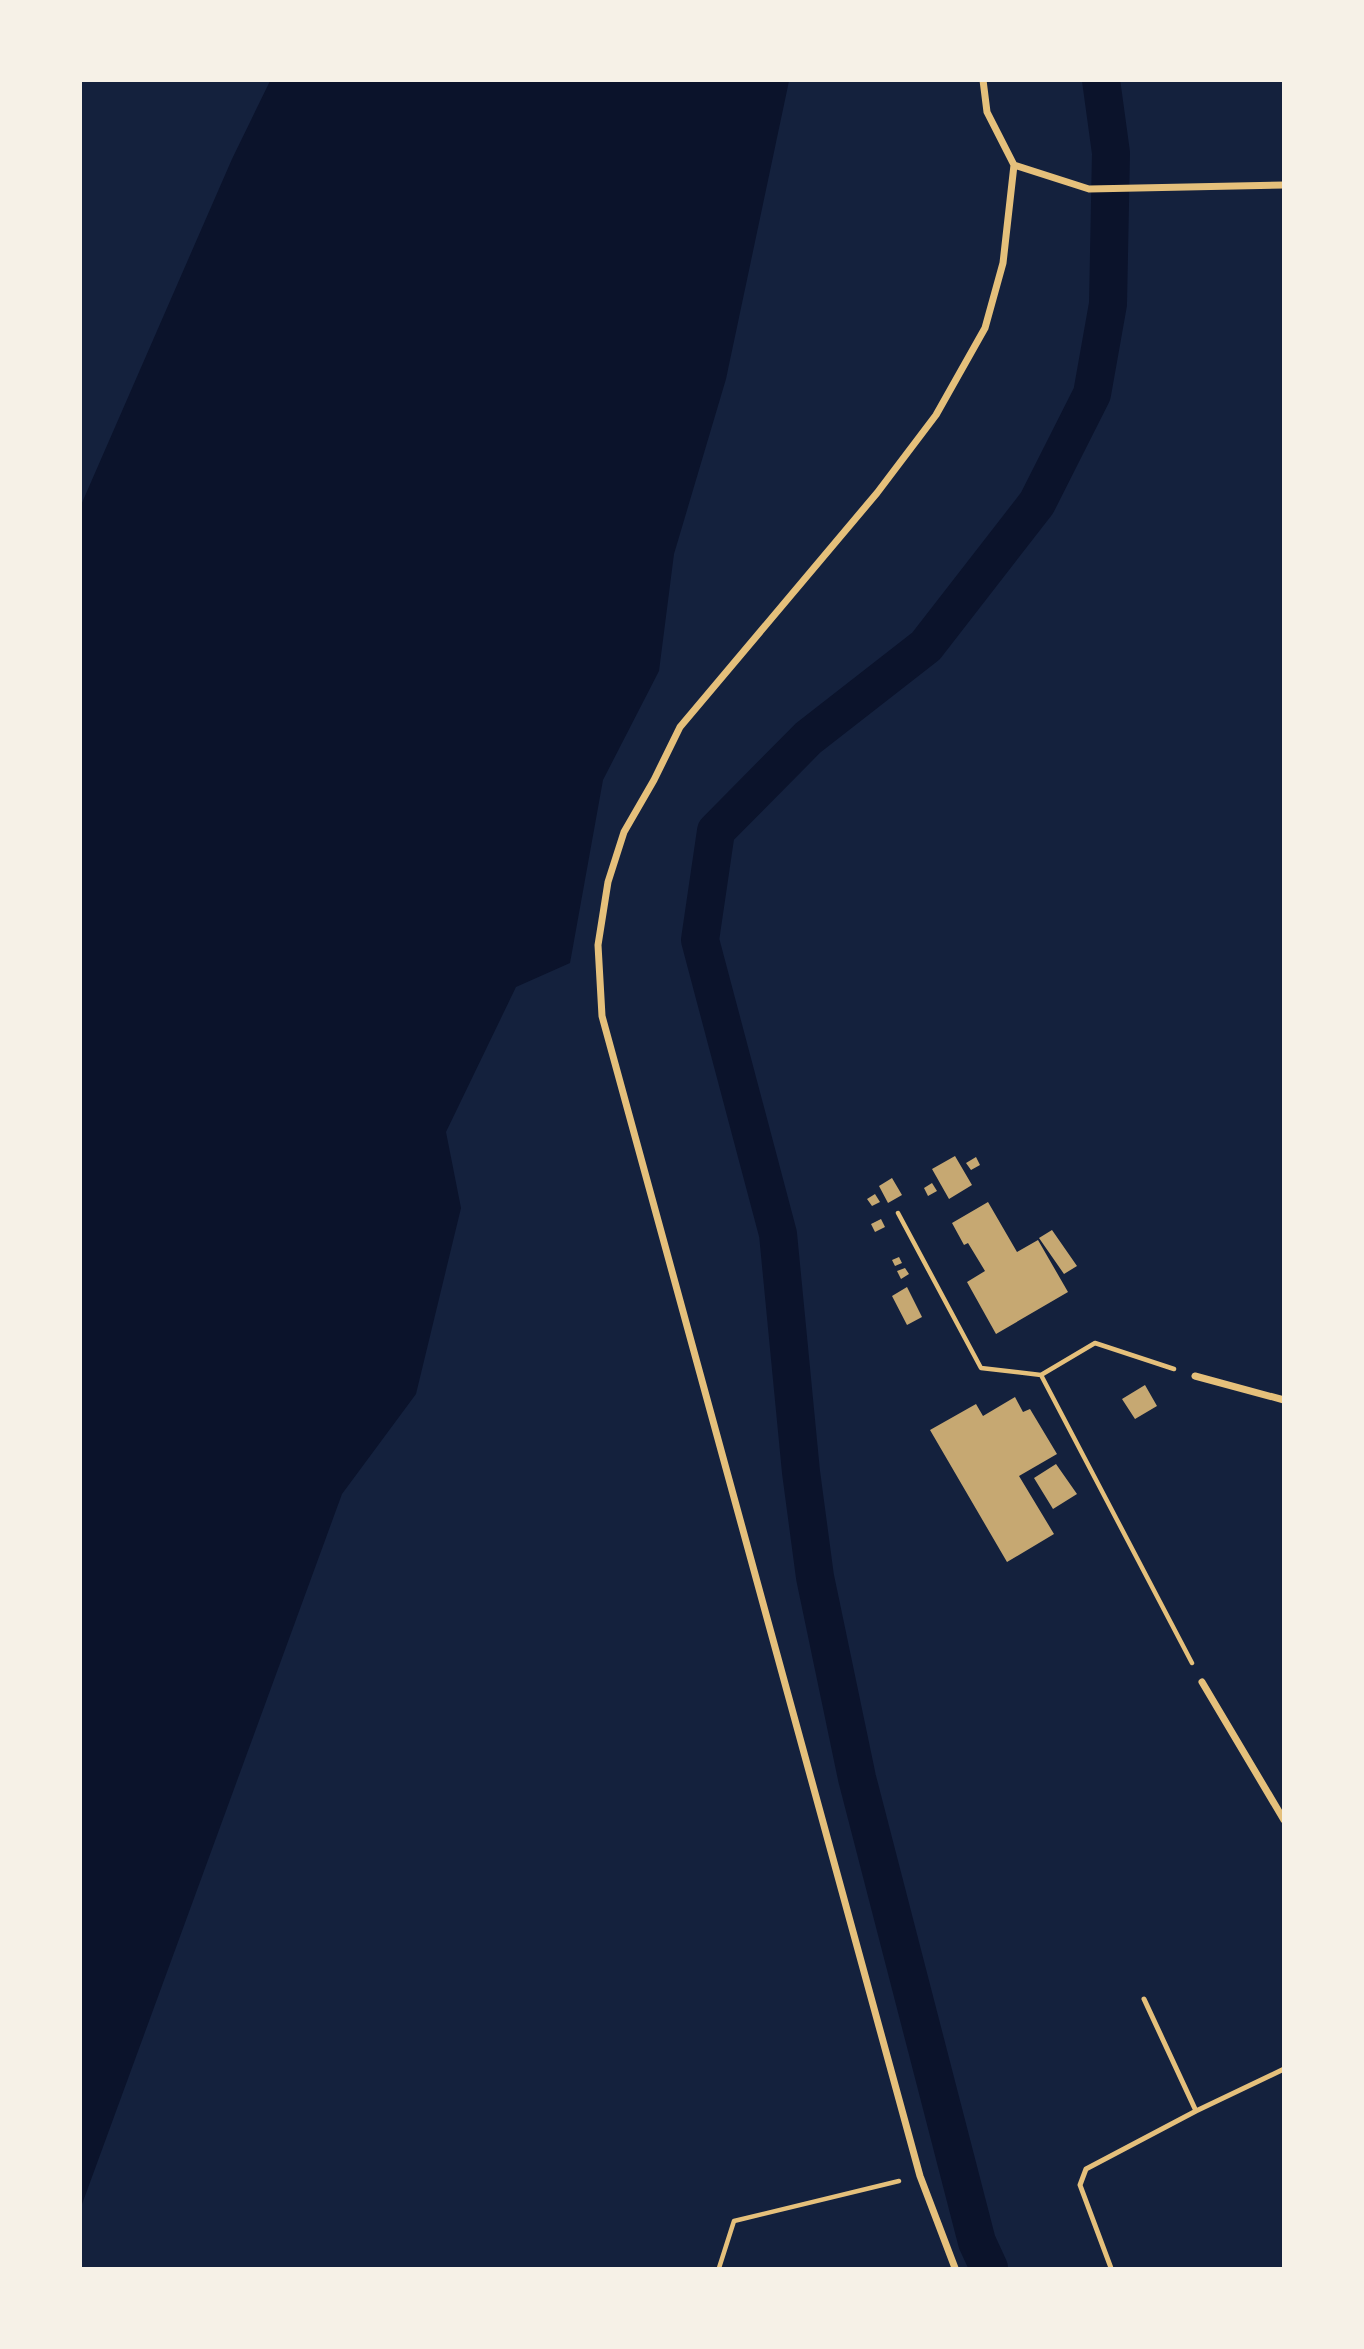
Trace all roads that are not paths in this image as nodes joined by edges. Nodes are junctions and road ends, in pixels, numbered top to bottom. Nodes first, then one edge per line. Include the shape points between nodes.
1 (982, 80) edge
2 (1014, 165) junction
3 (1283, 185) edge
4 (1195, 1376) road end
5 (1283, 1400) edge
6 (1202, 1682) road end
7 (1283, 1820) edge
8 (1144, 1999) dead end
9 (1283, 2069) edge
10 (1196, 2111) junction
11 (956, 2269) edge
12 (1111, 2269) edge

1 - 2 street via 987,112
2 - 3 street via 1089,189
2 - 11 street via 1003,263 985,328 936,415 680,727 624,832 608,882 598,945 602,1016 920,2176
4 - 5 street
6 - 7 street
8 - 10 lane
9 - 10 lane
10 - 12 lane via 1086,2169 1080,2185

